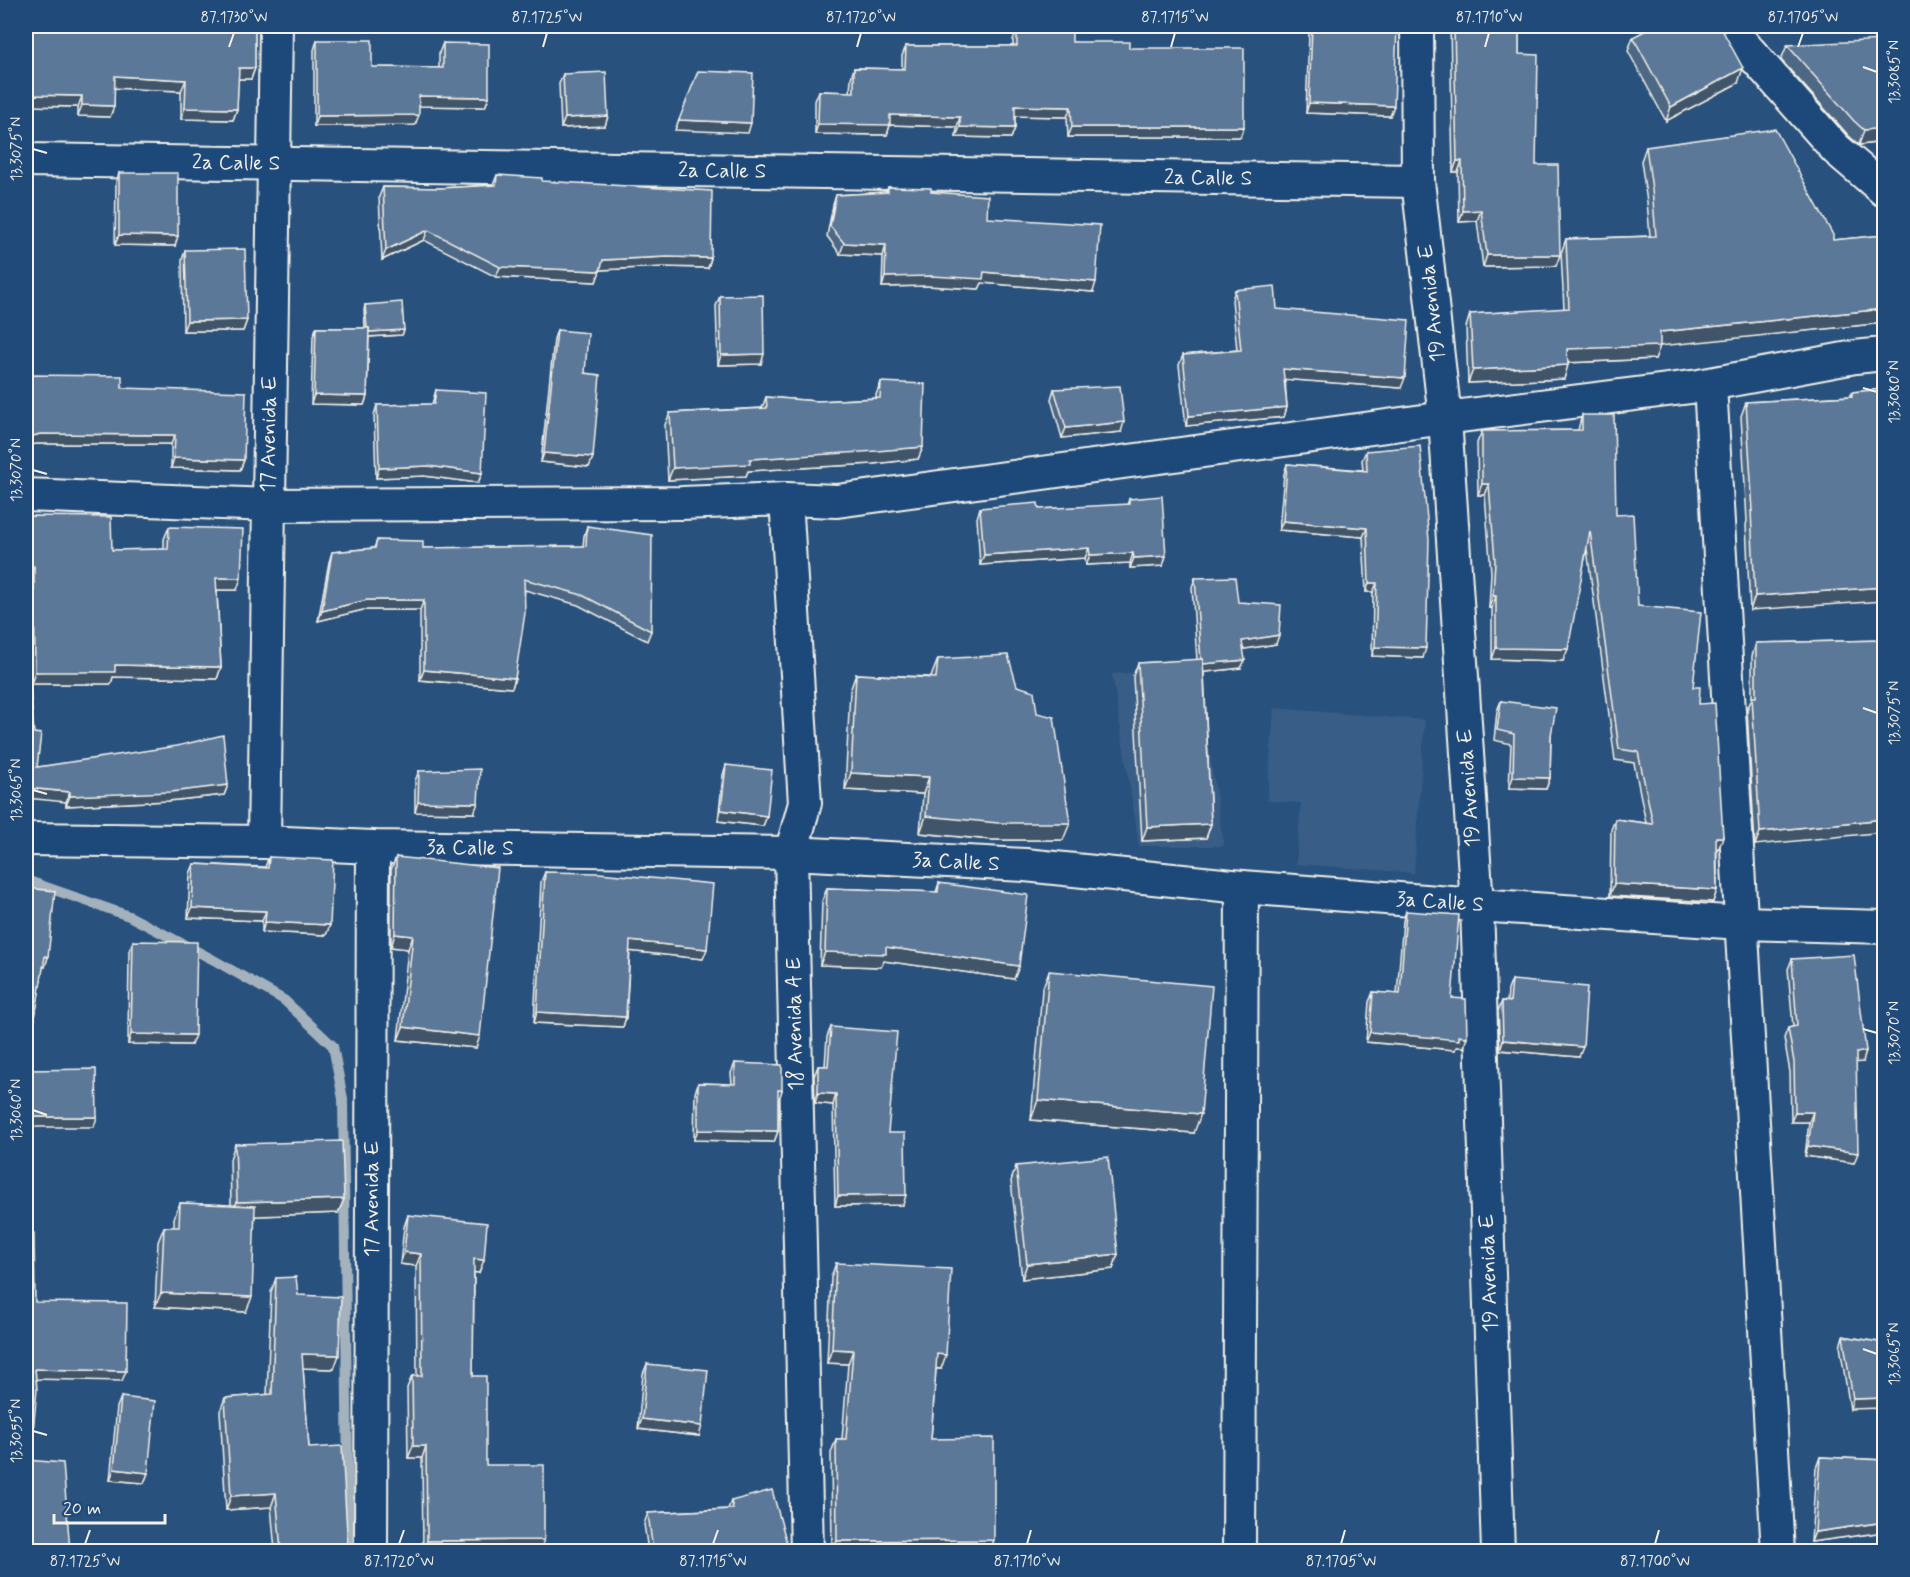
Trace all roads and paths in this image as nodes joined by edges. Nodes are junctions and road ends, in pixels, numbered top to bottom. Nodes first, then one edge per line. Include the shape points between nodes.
1 (276, 26) edge
2 (1417, 26) edge
3 (1726, 26) edge
4 (26, 160) edge
5 (274, 164) junction
6 (1418, 181) junction
7 (1884, 190) edge
8 (1884, 354) edge
9 (1710, 385) junction
10 (1445, 418) junction
11 (26, 495) edge
12 (786, 499) junction
13 (268, 506) junction
14 (26, 839) edge
15 (264, 842) junction
16 (373, 847) junction
17 (791, 853) junction
18 (1242, 887) junction
19 (1477, 905) junction
20 (1741, 922) junction
21 (1884, 927) edge
22 (371, 1551) edge
23 (807, 1551) edge
24 (1239, 1551) edge
25 (1498, 1551) edge
26 (1778, 1551) edge

1 - 5 street, 17 Avenida E
2 - 6 street, 19 Avenida E
3 - 7 street via 1836,149
4 - 5 street, 2a Calle S
5 - 6 street, 2a Calle S
5 - 13 street, 17 Avenida E
6 - 10 street, 19 Avenida E
8 - 9 street
9 - 10 street
9 - 20 street
10 - 12 street via 837,501
10 - 19 street, 19 Avenida E
11 - 13 street
12 - 13 street
12 - 17 street, 18 Avenida A E via 805,803
13 - 15 street, 17 Avenida E
14 - 15 street, 3a Calle S
15 - 16 street, 3a Calle S
16 - 17 street, 3a Calle S
16 - 22 street, 17 Avenida E
17 - 18 street, 3a Calle S via 1025,865
17 - 23 street, 18 Avenida A E
18 - 19 street, 3a Calle S
18 - 24 street
19 - 20 street, 3a Calle S
19 - 25 street, 19 Avenida E
20 - 21 street, 3a Calle S
20 - 26 street

